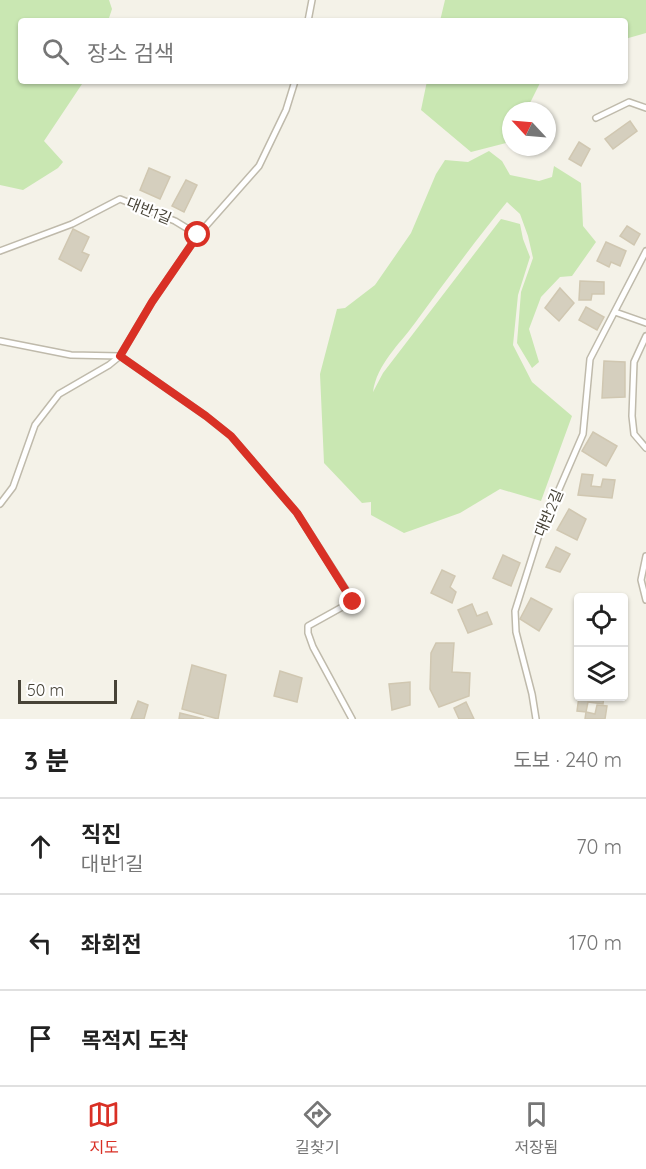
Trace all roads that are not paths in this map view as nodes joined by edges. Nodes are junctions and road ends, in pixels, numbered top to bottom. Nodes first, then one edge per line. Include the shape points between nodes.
1 (312, 0) edge
2 (309, 18) edge
3 (294, 84) edge
4 (646, 108) edge
5 (596, 118) dead end
6 (198, 235) junction
7 (0, 251) edge
8 (646, 251) edge
9 (615, 312) junction
10 (646, 323) edge
11 (646, 336) edge
12 (0, 341) edge
13 (120, 356) junction
14 (646, 448) edge
15 (0, 504) edge
16 (646, 556) edge
17 (646, 600) edge
18 (352, 719) edge
19 (536, 719) edge

1 - 2 lane
3 - 6 lane via 259,166
4 - 5 lane via 629,102
6 - 7 lane, 대반1길 via 175,220 120,199 72,224
6 - 13 lane
8 - 9 lane, 대반2길
9 - 10 lane
9 - 19 lane, 대반2길 via 590,359 583,434 538,538 515,611 516,633
11 - 14 lane via 634,362 632,416 634,434
12 - 13 lane via 71,355
13 - 15 lane via 59,394 35,425 13,487
13 - 18 lane via 231,436 297,513 353,602 308,626 313,647
16 - 17 lane via 641,580

